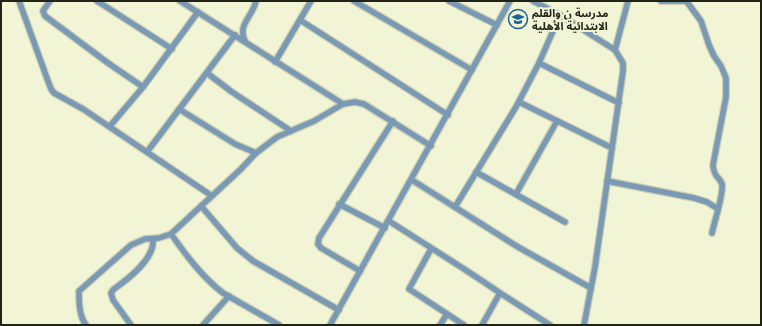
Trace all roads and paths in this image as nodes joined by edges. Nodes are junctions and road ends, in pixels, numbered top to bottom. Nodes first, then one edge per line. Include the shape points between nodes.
1 (19, 1) edge
2 (50, 1) edge
3 (97, 1) edge
4 (180, 1) edge
5 (256, 1) edge
6 (311, 1) edge
7 (354, 1) edge
8 (510, 1) edge
9 (532, 1) edge
10 (628, 1) edge
11 (661, 1) edge
12 (687, 1) edge
13 (453, 2) edge
14 (198, 12) junction
15 (560, 15) junction
16 (300, 20) junction
17 (497, 25) junction
18 (235, 35) junction
19 (246, 42) junction
20 (172, 49) junction
21 (615, 50) junction
22 (275, 62) junction
23 (539, 63) junction
24 (472, 70) junction
25 (207, 73) junction
26 (143, 87) junction
27 (519, 102) junction
28 (619, 103) junction
29 (344, 104) junction
30 (179, 109) junction
31 (448, 115) junction
32 (393, 121) junction
33 (557, 121) junction
34 (110, 126) junction
35 (291, 131) junction
36 (431, 146) junction
37 (612, 148) junction
38 (147, 152) junction
39 (256, 153) junction
40 (476, 172) junction
41 (412, 180) junction
42 (607, 181) junction
43 (516, 194) junction
44 (212, 196) junction
45 (339, 204) junction
46 (201, 206) junction
47 (455, 207) junction
48 (718, 209) junction
49 (389, 221) junction
50 (565, 222) dead end
51 (385, 228) junction
52 (171, 234) junction
53 (712, 234) dead end
54 (153, 239) junction
55 (431, 249) junction
56 (360, 271) junction
57 (591, 288) junction
58 (500, 293) junction
59 (229, 296) junction
60 (339, 310) junction
61 (447, 314) junction
62 (86, 325) edge
63 (130, 325) edge
64 (203, 325) edge
65 (279, 325) edge
66 (330, 325) edge
67 (440, 325) edge
68 (464, 325) edge
69 (482, 325) edge
70 (550, 325) edge
71 (584, 325) edge

1 - 34 street via 52,90
2 - 26 street via 43,11 45,16
3 - 20 street
4 - 14 street
5 - 19 street via 242,29
6 - 16 street
7 - 24 street
8 - 17 street
9 - 15 street
10 - 21 street
11 - 12 street
12 - 48 street via 701,21 709,45 726,78 726,97 713,165 713,173 722,184
13 - 17 street
14 - 18 street
14 - 20 street
15 - 21 street
15 - 23 street
16 - 22 street
16 - 31 street
17 - 24 street
18 - 19 street
18 - 25 street
19 - 22 street
20 - 26 street
21 - 28 street via 624,66
22 - 29 street
23 - 27 street
23 - 28 street
24 - 31 street
25 - 30 street
25 - 35 street
26 - 34 street
27 - 33 street
27 - 40 street
28 - 37 street
29 - 32 street via 364,104
29 - 35 street
30 - 38 street
30 - 39 street via 235,144
31 - 36 street
32 - 36 street
32 - 45 street
33 - 37 street
33 - 43 street
34 - 38 street
35 - 39 street via 277,137
36 - 41 street
37 - 42 street
38 - 44 street
39 - 44 street
40 - 43 street
40 - 47 street
41 - 47 street
41 - 49 street
42 - 48 street via 694,198
42 - 57 street
43 - 50 street
44 - 46 street
45 - 51 street
45 - 56 street via 322,232 318,244 326,252
46 - 52 street
46 - 60 street via 236,248 253,261
47 - 57 street via 518,247
48 - 53 street
49 - 51 street
49 - 55 street
51 - 56 street
52 - 54 street
52 - 59 street via 206,278
54 - 62 street via 145,239 132,245 79,290 79,304
54 - 63 street via 151,252 139,269 111,293
55 - 58 street
55 - 61 street via 408,289
56 - 60 street
57 - 71 street
58 - 69 street
58 - 70 street
59 - 64 street
59 - 65 street
60 - 66 street
61 - 67 street
61 - 68 street

